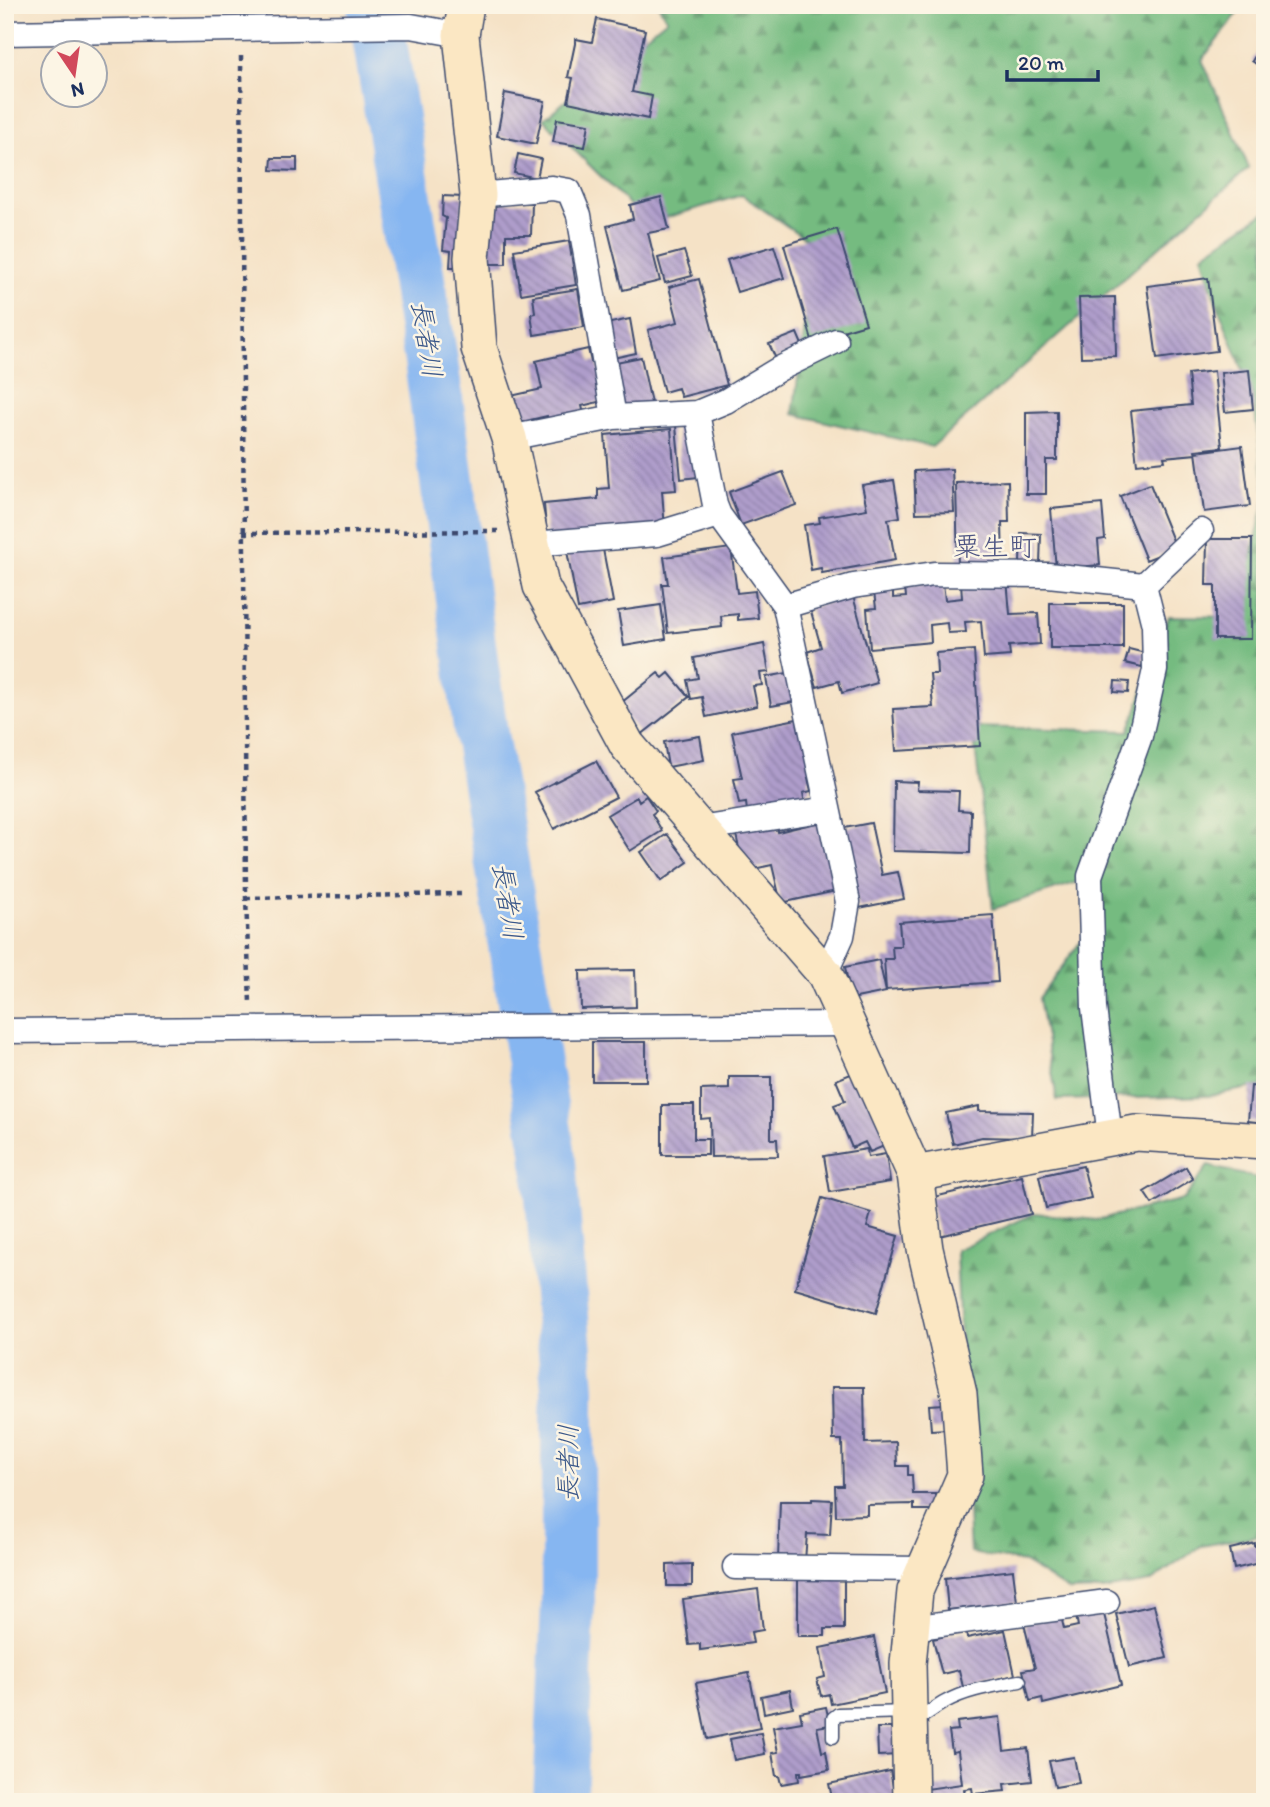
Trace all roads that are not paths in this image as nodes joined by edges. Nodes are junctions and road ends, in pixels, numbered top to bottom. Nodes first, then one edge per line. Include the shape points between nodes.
1 (464, 20) edge
2 (5, 33) edge
3 (478, 195) junction
4 (836, 341) dead end
5 (697, 413) junction
6 (614, 417) junction
7 (509, 438) junction
8 (719, 515) junction
9 (1200, 531) dead end
10 (532, 544) junction
11 (1144, 586) junction
12 (785, 606) junction
13 (828, 810) junction
14 (699, 829) junction
15 (825, 974) junction
16 (848, 1024) junction
17 (5, 1031) edge
18 (1110, 1137) junction
19 (1265, 1142) edge
20 (915, 1174) junction
21 (735, 1567) dead end
22 (925, 1569) junction
23 (1107, 1602) dead end
24 (911, 1629) junction
25 (1020, 1681) dead end
26 (909, 1717) junction
27 (834, 1737) dead end
28 (911, 1802) edge

1 - 2 street via 411,26
1 - 3 street
3 - 6 street via 552,188 569,191 579,215
3 - 7 street via 472,258 479,348
4 - 5 street
5 - 6 street
5 - 8 street
6 - 7 street
7 - 10 street
8 - 10 street via 657,534
8 - 12 street
9 - 11 street
10 - 14 street via 541,586 626,744
11 - 12 street via 1048,575 934,574 853,586
11 - 18 street via 1154,625 1155,670 1140,736 1090,876 1094,1008
12 - 13 street
13 - 14 street
13 - 15 street via 848,902 842,936
14 - 15 street
15 - 16 street
16 - 17 street
16 - 20 street
18 - 19 street via 1136,1133
18 - 20 street
20 - 22 street via 925,1249 959,1394 965,1475
21 - 22 street
22 - 24 street via 915,1591
23 - 24 street
24 - 26 street
25 - 26 lane via 970,1691 921,1719
26 - 27 lane via 838,1714 833,1718
26 - 28 street

